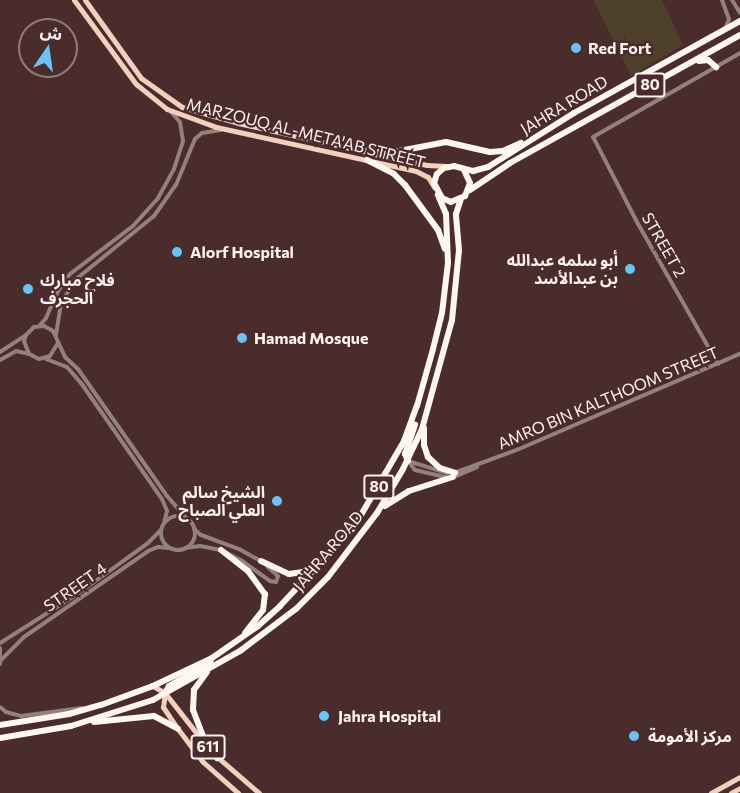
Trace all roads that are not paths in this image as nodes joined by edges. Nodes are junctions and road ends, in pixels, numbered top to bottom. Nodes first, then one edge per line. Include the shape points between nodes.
1 (74, 0) edge
2 (85, 0) edge
3 (722, 0) edge
4 (732, 2) edge
5 (725, 6) junction
6 (740, 13) edge
7 (740, 21) edge
8 (720, 32) junction
9 (740, 35) edge
10 (740, 54) edge
11 (693, 62) junction
12 (716, 67) junction
13 (167, 109) junction
14 (555, 125) junction
15 (231, 131) junction
16 (561, 135) junction
17 (536, 137) junction
18 (527, 142) junction
19 (541, 146) junction
20 (180, 151) junction
21 (360, 151) junction
22 (188, 153) junction
23 (367, 160) junction
24 (448, 166) junction
25 (464, 170) junction
26 (436, 191) junction
27 (468, 193) junction
28 (461, 199) junction
29 (448, 263) junction
30 (39, 326) junction
31 (25, 336) junction
32 (56, 336) junction
33 (58, 343) junction
34 (0, 352) edge
35 (29, 354) junction
36 (740, 354) edge
37 (45, 358) junction
38 (0, 360) edge
39 (718, 364) junction
40 (417, 406) junction
41 (428, 412) junction
42 (408, 461) junction
43 (392, 464) junction
44 (454, 475) junction
45 (377, 513) junction
46 (187, 519) junction
47 (164, 523) junction
48 (354, 527) junction
49 (194, 529) junction
50 (161, 530) junction
51 (169, 548) junction
52 (185, 548) junction
53 (221, 550) junction
54 (261, 561) junction
55 (0, 642) edge
56 (236, 642) junction
57 (0, 648) edge
58 (224, 650) junction
59 (1, 662) edge
60 (208, 670) junction
61 (153, 686) junction
62 (169, 690) junction
63 (109, 702) junction
64 (0, 707) edge
65 (87, 722) junction
66 (0, 725) edge
67 (178, 729) junction
68 (0, 738) edge
69 (217, 758) junction
70 (738, 778) edge
71 (225, 782) junction
72 (245, 782) junction
73 (740, 788) edge
74 (238, 793) edge
75 (259, 793) edge
76 (711, 793) edge
77 (718, 793) edge
78 (731, 793) edge

1 - 13 main road, MARZOUQ AL-META'AB STREET via 136,84
2 - 21 main road, MARZOUQ AL-META'AB STREET via 141,78 182,107
3 - 5 street
4 - 5 street via 730,9
4 - 6 street
5 - 8 street via 728,23
7 - 8 highway, JAHRA ROAD / 80
8 - 14 highway, JAHRA ROAD / 80
9 - 11 highway, JAHRA ROAD / 80
10 - 12 street
11 - 12 highway via 708,60
11 - 16 highway, JAHRA ROAD / 80
12 - 39 street, STREET 2 via 592,136
13 - 15 main road, MARZOUQ AL-META'AB STREET
13 - 20 street via 183,128
14 - 16 highway via 555,132
14 - 17 highway, JAHRA ROAD / 80
15 - 22 street via 202,133
15 - 23 main road, MARZOUQ AL-META'AB STREET
16 - 19 highway, JAHRA ROAD / 80
17 - 18 highway, JAHRA ROAD / 80
17 - 19 highway
18 - 21 highway via 490,152 446,142 394,152
18 - 25 highway, JAHRA ROAD / 80 via 478,171
19 - 27 highway, JAHRA ROAD / 80 via 484,178
20 - 22 street
20 - 30 street via 153,205 126,232 70,274
21 - 24 main road, MARZOUQ AL-META'AB STREET
22 - 32 street via 176,185 154,216 127,241 82,272 70,287 61,304
23 - 26 main road, MARZOUQ AL-META'AB STREET via 423,173
23 - 29 highway via 394,174 412,194 438,230
24 - 25 highway, 80
24 - 26 highway via 437,174
25 - 27 highway via 470,183
26 - 28 highway via 451,202
26 - 29 highway, JAHRA ROAD / 80 via 446,214
27 - 28 highway, 80
28 - 41 highway, JAHRA ROAD / 80 via 456,214 459,250 452,320
29 - 40 highway, JAHRA ROAD / 80 via 442,314
30 - 31 street
30 - 32 street via 49,328
31 - 34 street
31 - 35 street
32 - 33 street
33 - 37 street via 54,353
33 - 46 street
35 - 37 street
35 - 38 street via 16,351
36 - 39 street, AMRO BIN KALTHOOM STREET
37 - 47 street via 67,367 81,382 162,499 167,511
39 - 44 street, AMRO BIN KALTHOOM STREET
40 - 42 highway via 405,455
40 - 43 highway, JAHRA ROAD / 80
41 - 42 highway, JAHRA ROAD / 80
41 - 44 highway via 425,451 434,464
42 - 43 highway
42 - 44 street, AMRO BIN KALTHOOM STREET
42 - 44 street, AMRO BIN KALTHOOM STREET via 415,470 427,475
42 - 45 highway, JAHRA ROAD / 80
43 - 48 highway, JAHRA ROAD / 80
44 - 45 highway via 400,495
45 - 60 highway, JAHRA ROAD / 80 via 328,577 296,609
46 - 47 street via 175,517
46 - 49 street
47 - 50 street
48 - 54 highway via 303,572 282,572
48 - 56 highway, JAHRA ROAD / 80 via 280,606
49 - 52 street via 193,540
49 - 54 street
50 - 51 street
50 - 55 street, STREET 4 via 74,597
51 - 52 street
51 - 59 street, STREET 4 via 148,551 24,637
52 - 53 street
53 - 54 street via 276,582 276,574
53 - 56 highway via 248,570 265,594 260,616
56 - 58 highway, JAHRA ROAD / 80
57 - 59 street
58 - 61 highway, JAHRA ROAD / 80
58 - 62 highway
60 - 62 highway, JAHRA ROAD / 80
60 - 69 highway via 195,690 193,710
61 - 62 main road, 611
61 - 63 highway, JAHRA ROAD / 80
62 - 65 highway, JAHRA ROAD / 80
62 - 67 main road, 611 via 163,707
62 - 69 main road, 611
63 - 64 street via 21,716
63 - 66 highway, JAHRA ROAD / 80 via 69,714
65 - 67 highway via 154,716
65 - 68 highway, JAHRA ROAD / 80
67 - 71 main road, 611 via 203,762
69 - 72 main road, 611
70 - 76 main road
70 - 77 main road
71 - 72 main road via 239,788
71 - 74 main road, 611
72 - 75 main road, 611
73 - 78 main road

